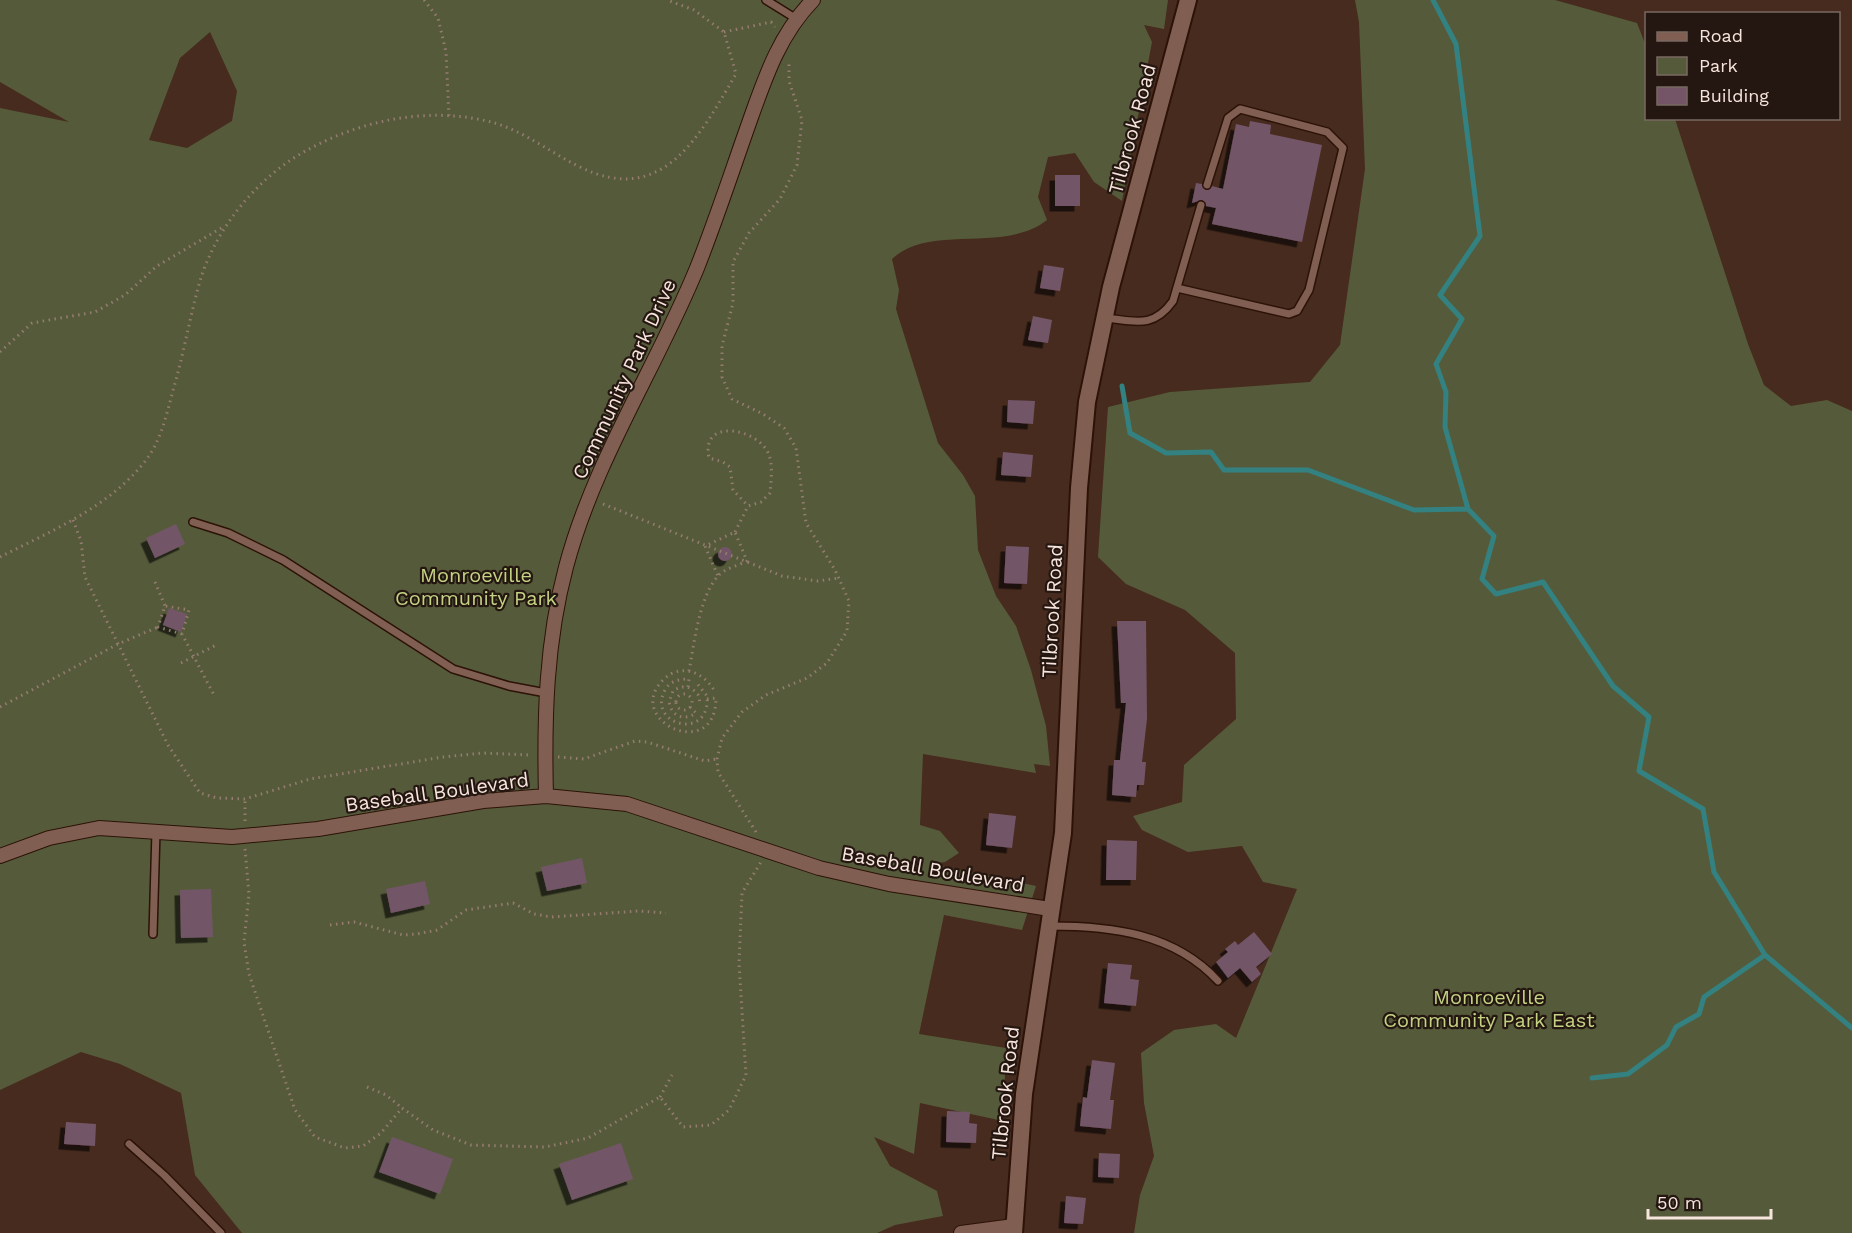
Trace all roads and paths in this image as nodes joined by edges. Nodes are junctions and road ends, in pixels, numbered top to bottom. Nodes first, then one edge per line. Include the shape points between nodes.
1 (424, 0) edge
2 (667, 0) edge
3 (766, 0) edge
4 (813, 0) edge
5 (1188, 0) edge
6 (795, 18) junction
7 (724, 32) junction
8 (784, 37) junction
9 (449, 117) junction
10 (1207, 185) dead end
11 (1201, 205) dead end
12 (225, 226) junction
13 (1177, 288) junction
14 (1105, 318) junction
15 (0, 352) edge
16 (590, 499) junction
17 (748, 506) junction
18 (73, 520) junction
19 (193, 522) dead end
20 (735, 532) junction
21 (705, 546) junction
22 (0, 557) edge
23 (747, 561) junction
24 (718, 576) junction
25 (839, 578) junction
26 (155, 582) dead end
27 (165, 606) junction
28 (158, 627) junction
29 (182, 634) junction
30 (118, 644) junction
31 (218, 644) dead end
32 (193, 657) junction
33 (181, 663) dead end
34 (689, 671) junction
35 (696, 682) dead end
36 (688, 687) junction
37 (714, 690) dead end
38 (546, 693) junction
39 (215, 697) dead end
40 (707, 699) junction
41 (700, 705) dead end
42 (0, 707) edge
43 (690, 707) junction
44 (546, 756) junction
45 (717, 759) junction
46 (546, 796) junction
47 (245, 799) junction
48 (156, 831) junction
49 (244, 835) junction
50 (760, 849) junction
51 (0, 856) edge
52 (1050, 909) junction
53 (666, 913) dead end
54 (330, 925) dead end
55 (1047, 926) junction
56 (153, 934) dead end
57 (1218, 981) dead end
58 (672, 1076) dead end
59 (367, 1087) dead end
60 (660, 1097) junction
61 (402, 1108) junction
62 (129, 1144) dead end
63 (1014, 1230) edge
64 (221, 1233) edge
65 (961, 1233) edge

1 - 9 path via 438,18 446,52
2 - 7 path via 694,10
3 - 6 lane
4 - 6 street, Community Park Drive
5 - 14 street, Tilbrook Road
6 - 8 street, Community Park Drive
7 - 8 path via 771,22
7 - 9 path via 736,74 700,135 672,163 644,177 607,179 578,167 537,141 487,121
8 - 16 street, Community Park Drive via 772,59 697,268
8 - 25 path via 789,81 802,120 796,165 780,199 748,233 733,262 733,303 722,346 722,376 732,399 784,428 796,448 806,523
9 - 12 path via 384,120 342,131 290,161 259,186
10 - 13 lane via 1228,118 1240,109 1327,132 1343,148 1304,304 1297,311 1289,314
11 - 13 lane
12 - 15 path via 157,267 124,295 95,312 32,323
12 - 18 path via 201,278 161,433 138,468 106,499
13 - 14 lane via 1164,313 1148,322
14 - 52 street, Tilbrook Road via 1087,402 1079,488 1063,833
16 - 21 path
16 - 38 street, Community Park Drive via 566,566 550,642
17 - 17 path via 761,502 770,493 770,456 753,437 729,429 710,438 709,458 730,467 733,490
17 - 20 path
18 - 22 path
18 - 30 path via 81,541 85,577
19 - 38 lane via 228,533 283,560 453,669
20 - 21 path
20 - 23 path
21 - 23 path
21 - 24 path
23 - 24 path
23 - 25 path via 782,576 818,581
24 - 34 path via 701,613
25 - 45 path via 849,600 847,631 827,663 807,678 766,695 742,712 722,738
26 - 27 path
27 - 28 path
27 - 29 path via 189,610
28 - 29 path
28 - 30 path
29 - 32 path
30 - 42 path
30 - 47 path via 190,781 200,793
31 - 32 path
32 - 33 path
32 - 39 path
34 - 37 path via 703,676
34 - 40 path via 669,675 657,687 654,705 660,721 675,731 692,732 707,723 715,707 716,698
35 - 40 path
36 - 40 path via 689,679 679,680 663,693 662,708 670,720 684,725 697,721 706,710
36 - 41 path via 699,696
36 - 43 path via 673,691 669,702 679,717 696,713
38 - 44 street, Community Park Drive
43 - 43 path via 690,696 678,697 679,708
44 - 45 path via 584,759 635,741 705,761
44 - 46 street, Community Park Drive
44 - 47 path via 483,753 443,757 310,779
45 - 50 path via 718,772 754,828
46 - 49 street, Baseball Boulevard via 483,801 318,829
46 - 50 street, Baseball Boulevard via 627,804
47 - 49 path
48 - 49 street, Baseball Boulevard
48 - 51 street, Baseball Boulevard via 99,828 49,838
48 - 56 lane
49 - 61 path via 249,894 244,942 249,974 295,1110 315,1137 345,1148 363,1146 381,1133
50 - 52 street, Baseball Boulevard via 889,884
50 - 60 path via 760,863 742,893 739,963 746,1075 729,1110 711,1125 683,1127
52 - 55 street, Tilbrook Road
53 - 54 path via 551,917 534,914 513,903 466,910 437,930 417,934 404,935 354,922
55 - 57 lane via 1117,931 1168,943 1204,966
55 - 63 street, Tilbrook Road via 1024,1094
58 - 60 path
59 - 61 path
60 - 61 path via 588,1138 545,1147 471,1145 433,1130
62 - 64 lane
63 - 65 street

